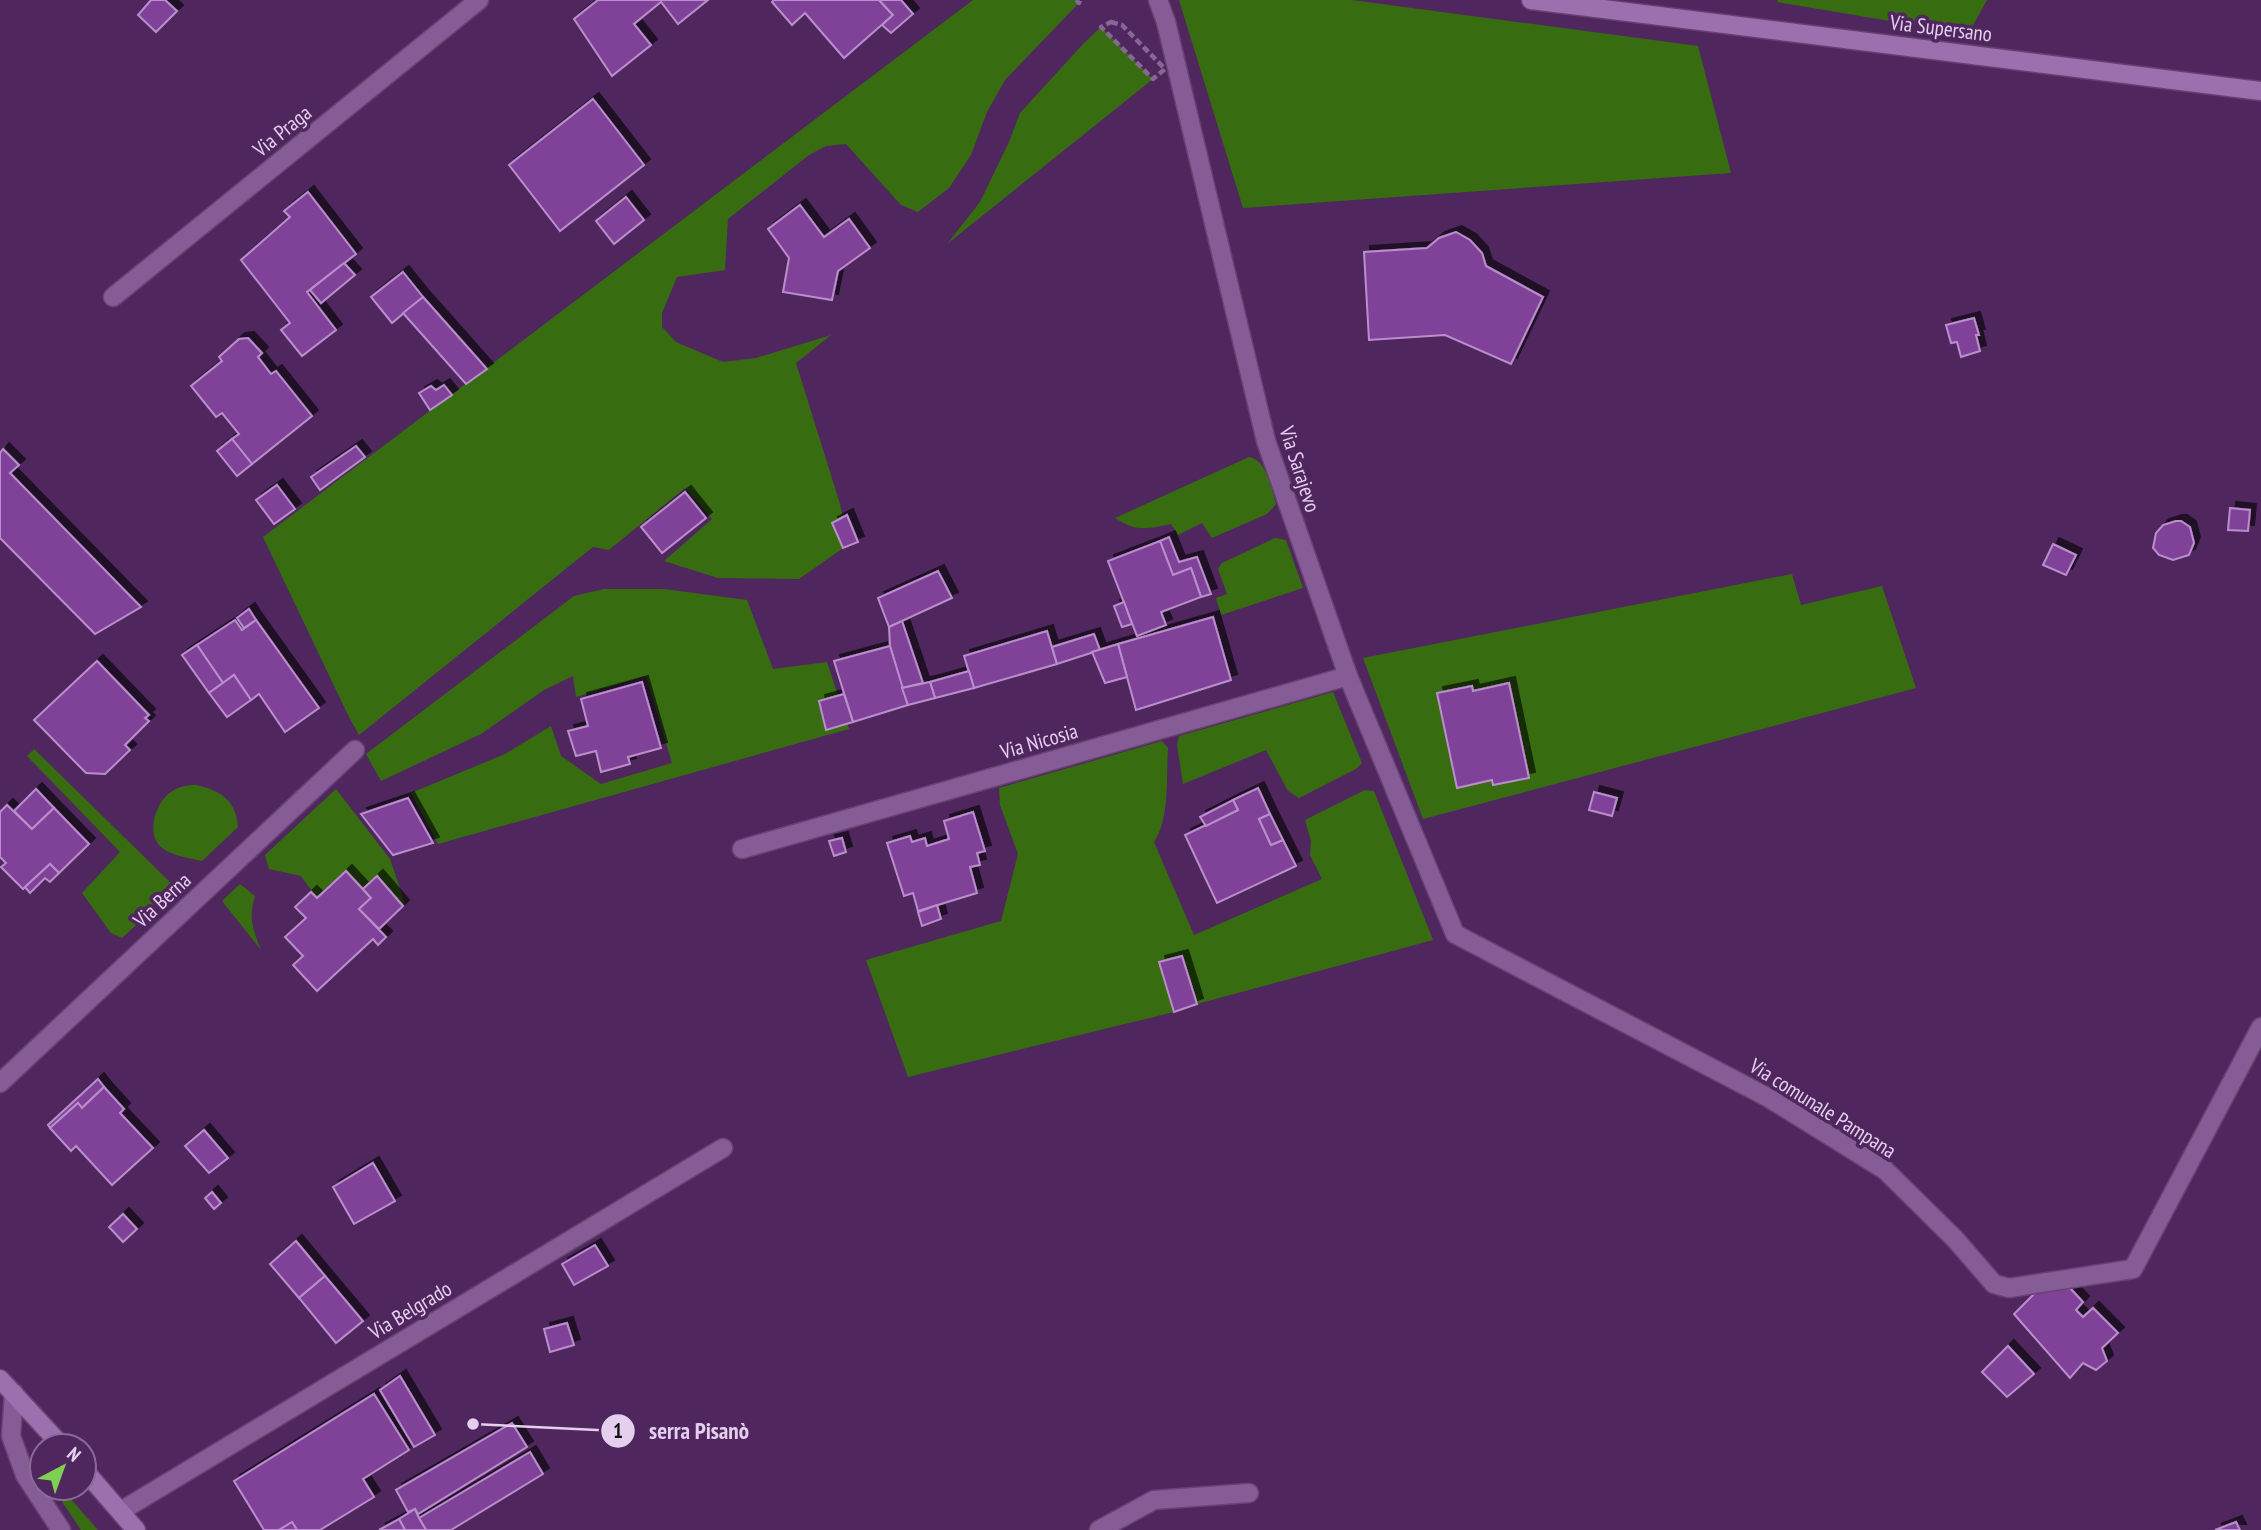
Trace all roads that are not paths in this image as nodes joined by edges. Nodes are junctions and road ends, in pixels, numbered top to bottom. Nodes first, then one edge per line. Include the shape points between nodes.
1 (479, 0) edge
2 (1158, 0) edge
3 (1531, 0) edge
4 (2261, 91) edge
5 (113, 297) dead end
6 (1348, 676) junction
7 (355, 750) dead end
8 (742, 849) dead end
9 (1455, 934) joint
10 (2261, 1027) edge
11 (0, 1083) edge
12 (723, 1148) dead end
13 (0, 1379) edge
14 (14, 1393) junction
15 (0, 1408) edge
16 (49, 1432) edge
17 (98, 1486) edge
18 (1250, 1493) dead end
19 (121, 1511) junction
20 (61, 1530) edge
21 (136, 1530) edge
22 (1099, 1530) edge

1 - 5 street, Via Praga
2 - 6 street, Via Sarajevo via 1266,441
3 - 4 street, Via Supersano
6 - 8 street, Via Nicosia
6 - 9 street, Via Sarajevo
7 - 11 street, Via Berna
9 - 10 street, Via comunale Pampana via 1769,1098 1885,1170 1994,1284 2009,1288 2133,1269
12 - 19 street, Via Belgrado
13 - 14 street
14 - 15 street
14 - 16 street
14 - 20 street via 11,1436 25,1475
17 - 19 street
18 - 22 street via 1154,1500
19 - 21 street

